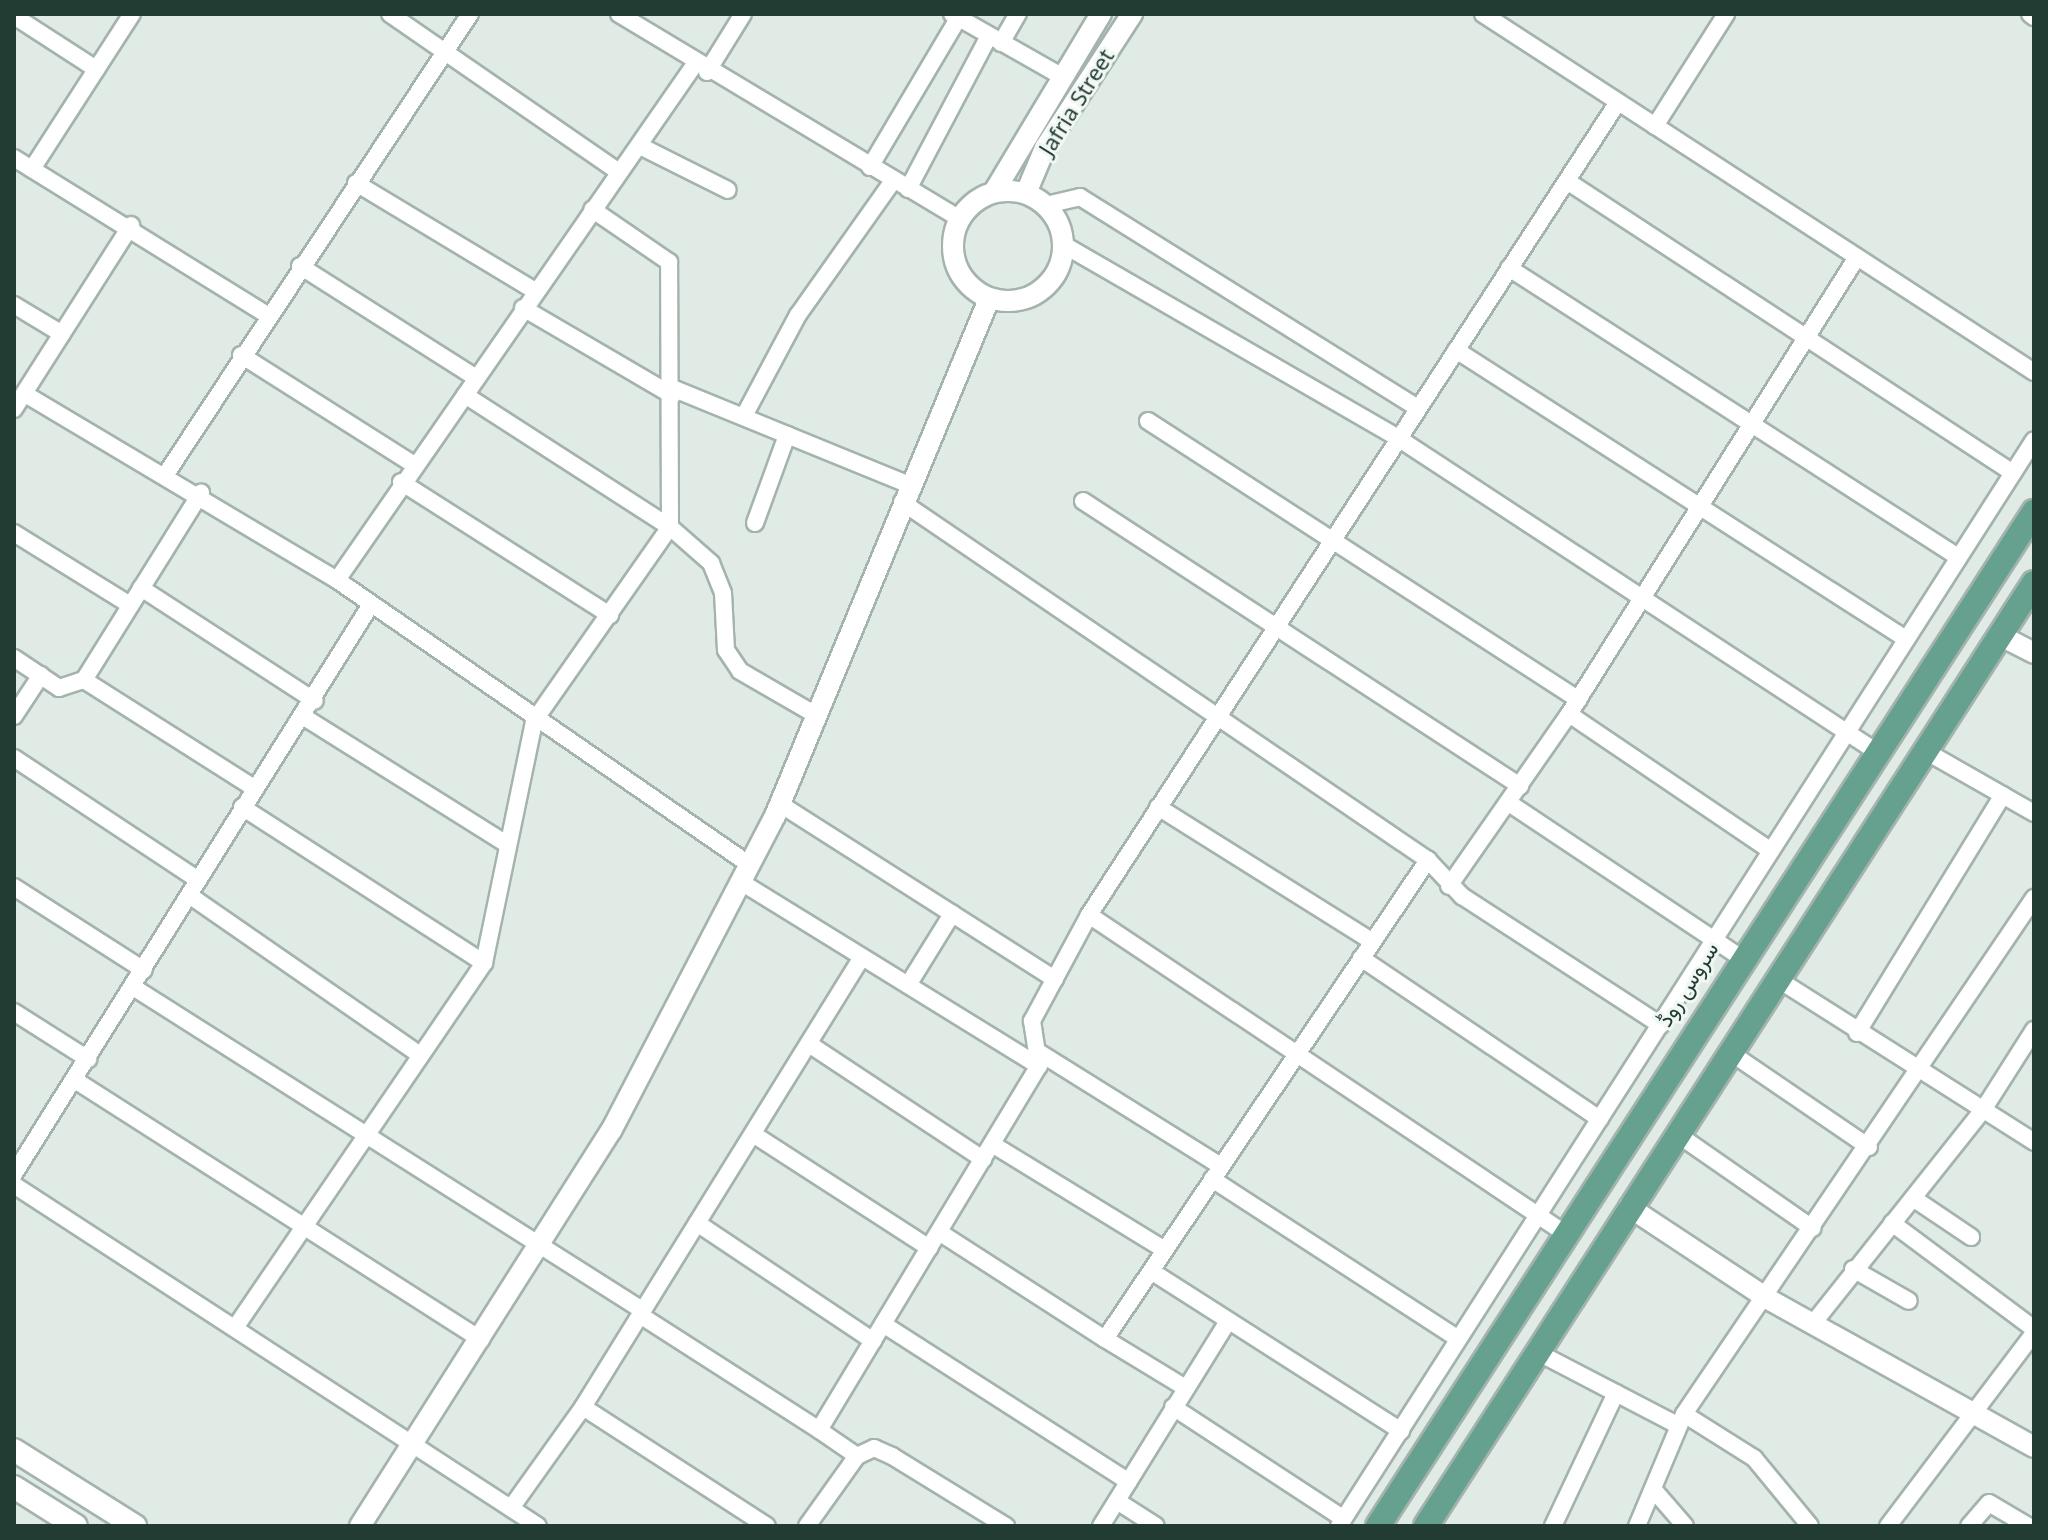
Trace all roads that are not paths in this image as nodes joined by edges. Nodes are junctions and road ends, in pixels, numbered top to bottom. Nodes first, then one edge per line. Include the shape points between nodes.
1 (132, 14) edge
2 (390, 14) edge
3 (470, 14) edge
4 (619, 14) edge
5 (743, 14) edge
6 (1018, 14) edge
7 (1101, 14) edge
8 (1483, 14) edge
9 (1726, 14) edge
10 (957, 15) edge
11 (14, 16) edge
12 (1123, 17) edge
13 (995, 39) junction
14 (445, 52) junction
15 (701, 68) junction
16 (96, 69) junction
17 (1061, 76) junction
18 (1618, 102) junction
19 (1655, 126) junction
20 (640, 146) junction
21 (14, 158) edge
22 (870, 167) junction
23 (32, 169) junction
24 (618, 171) junction
25 (1567, 181) junction
26 (356, 183) junction
27 (900, 185) junction
28 (728, 190) dead end
29 (994, 192) junction
30 (1026, 193) junction
31 (1046, 205) junction
32 (592, 209) junction
33 (960, 219) junction
34 (131, 225) junction
35 (1064, 245) junction
36 (1857, 257) junction
37 (300, 266) junction
38 (1509, 268) junction
39 (535, 291) junction
40 (989, 299) junction
41 (14, 305) edge
42 (523, 308) junction
43 (267, 315) junction
44 (62, 334) junction
45 (1805, 339) junction
46 (1456, 350) junction
47 (241, 355) junction
48 (2034, 372) edge
49 (475, 377) junction
50 (672, 392) junction
51 (25, 394) junction
52 (465, 395) junction
53 (1418, 408) junction
54 (14, 409) edge
55 (744, 416) junction
56 (1148, 421) dead end
57 (1752, 423) junction
58 (787, 435) junction
59 (1398, 438) junction
60 (2034, 440) edge
61 (413, 464) junction
62 (2013, 473) junction
63 (166, 474) junction
64 (401, 482) junction
65 (201, 493) junction
66 (906, 494) junction
67 (1083, 501) dead end
68 (1699, 507) junction
69 (2034, 512) edge
70 (755, 523) dead end
71 (670, 527) junction
72 (14, 533) edge
73 (1332, 539) junction
74 (1958, 557) junction
75 (337, 580) junction
76 (2034, 583) edge
77 (141, 588) junction
78 (1642, 597) junction
79 (130, 605) junction
80 (370, 606) junction
81 (610, 615) junction
82 (1273, 629) junction
83 (2001, 636) junction
84 (1906, 639) junction
85 (2034, 653) edge
86 (14, 658) edge
87 (41, 675) junction
88 (84, 680) junction
89 (1579, 700) junction
90 (315, 701) junction
91 (1569, 714) junction
92 (816, 715) junction
93 (14, 716) edge
94 (304, 717) junction
95 (1215, 717) junction
96 (534, 721) junction
97 (1845, 733) junction
98 (1877, 752) junction
99 (1927, 752) junction
100 (14, 758) edge
101 (1520, 786) junction
102 (254, 788) junction
103 (2003, 795) junction
104 (1509, 803) junction
105 (780, 804) junction
106 (242, 807) junction
107 (1158, 807) junction
108 (2034, 813) edge
109 (508, 845) junction
110 (1771, 851) junction
111 (1428, 860) junction
112 (745, 873) junction
113 (198, 880) junction
114 (1449, 886) junction
115 (14, 887) edge
116 (189, 895) junction
117 (2034, 898) edge
118 (952, 914) junction
119 (1089, 915) junction
120 (1372, 941) junction
121 (1714, 941) junction
122 (862, 957) junction
123 (1361, 958) junction
124 (1743, 959) junction
125 (484, 963) junction
126 (144, 970) junction
127 (1055, 979) junction
128 (1779, 980) junction
129 (908, 985) junction
130 (133, 987) junction
131 (14, 1012) edge
132 (1661, 1025) junction
133 (2034, 1030) edge
134 (1857, 1033) junction
135 (809, 1044) junction
136 (1298, 1052) junction
137 (1731, 1053) junction
138 (420, 1055) junction
139 (88, 1059) junction
140 (1040, 1059) junction
141 (1919, 1071) junction
142 (75, 1080) junction
143 (1983, 1110) junction
144 (1600, 1119) junction
145 (366, 1132) junction
146 (753, 1134) junction
147 (1677, 1134) junction
148 (2034, 1142) edge
149 (1869, 1147) junction
150 (988, 1152) junction
151 (1217, 1172) junction
152 (14, 1174) edge
153 (14, 1185) edge
154 (1913, 1198) junction
155 (1629, 1207) junction
156 (1537, 1215) junction
157 (697, 1223) junction
158 (1892, 1223) junction
159 (303, 1227) junction
160 (1812, 1228) junction
161 (939, 1232) junction
162 (1566, 1234) junction
163 (1971, 1237) dead end
164 (541, 1244) junction
165 (929, 1248) junction
166 (1165, 1250) junction
167 (1853, 1269) junction
168 (1151, 1271) junction
169 (1768, 1299) junction
170 (1909, 1301) dead end
171 (641, 1312) junction
172 (1228, 1321) junction
173 (1815, 1321) junction
174 (883, 1324) junction
175 (235, 1328) junction
176 (2034, 1331) edge
177 (1457, 1338) junction
178 (1105, 1339) junction
179 (481, 1340) junction
180 (873, 1341) junction
181 (1537, 1352) junction
182 (1184, 1387) junction
183 (1616, 1393) junction
184 (583, 1407) junction
185 (1173, 1407) junction
186 (1976, 1414) junction
187 (1681, 1420) junction
188 (819, 1430) junction
189 (1401, 1431) junction
190 (414, 1444) junction
191 (2034, 1447) edge
192 (14, 1450) edge
193 (857, 1456) junction
194 (1129, 1482) junction
195 (14, 1487) edge
196 (1653, 1489) junction
197 (1117, 1501) junction
198 (511, 1508) junction
199 (1342, 1522) edge
200 (76, 1526) edge
201 (135, 1526) edge
202 (360, 1526) edge
203 (538, 1526) edge
204 (767, 1526) edge
205 (807, 1526) edge
206 (1006, 1526) edge
207 (1101, 1526) edge
208 (1156, 1526) edge
209 (1378, 1526) edge
210 (1426, 1526) edge
211 (1553, 1526) edge
212 (1637, 1526) edge
213 (1685, 1526) edge
214 (1810, 1526) edge
215 (1888, 1526) edge
216 (1969, 1526) edge
217 (2028, 1526) edge

1 - 16 street
2 - 14 street
3 - 14 street
4 - 15 street
5 - 15 street
6 - 13 street
7 - 17 street, Jafria Street
8 - 18 street
9 - 19 street
10 - 13 street
10 - 22 street
11 - 16 street
12 - 30 street, Jafria Street via 1045,148
13 - 17 street
13 - 27 street
14 - 24 street
14 - 26 street
15 - 20 street
15 - 22 street
16 - 23 street
17 - 29 street, Jafria Street
18 - 19 street
18 - 25 street
19 - 36 street
20 - 24 street
20 - 28 street
21 - 23 street
22 - 27 street
23 - 34 street
24 - 32 street
25 - 38 street
25 - 45 street
26 - 37 street
26 - 39 street
27 - 33 street
27 - 55 street via 798,315
29 - 30 street
29 - 33 street
30 - 31 street
31 - 35 street
31 - 53 street via 1080,197
32 - 39 street
32 - 50 street via 669,262
33 - 40 street via 953,250 964,280
34 - 43 street
34 - 44 street
35 - 40 street via 1058,271 1041,291 1016,301
35 - 59 street
36 - 45 street
36 - 48 street
37 - 43 street
37 - 49 street
38 - 46 street
38 - 57 street
39 - 42 street
40 - 66 street
41 - 44 street
42 - 49 street
42 - 50 street
43 - 47 street
44 - 51 street
45 - 57 street
45 - 62 street
46 - 53 street
46 - 68 street
47 - 61 street
47 - 63 street
49 - 52 street
50 - 55 street
50 - 71 street
51 - 54 street
51 - 63 street
52 - 61 street
52 - 71 street
53 - 59 street
55 - 58 street
56 - 73 street
57 - 68 street
57 - 74 street
58 - 66 street
58 - 70 street
59 - 73 street
59 - 78 street
60 - 62 street, سروس روڈ
61 - 64 street
62 - 74 street, سروس روڈ
63 - 65 street
64 - 75 street
64 - 81 street
65 - 75 street
65 - 77 street
66 - 92 street
66 - 95 street
67 - 82 street
68 - 78 street
68 - 84 street
69 - 98 main road
71 - 81 street
71 - 92 street via 711,563 723,593 726,650 740,671
72 - 79 street
73 - 82 street
73 - 89 street
74 - 84 street, سروس روڈ
75 - 80 street
76 - 83 main road
77 - 79 street
77 - 90 street
78 - 89 street
78 - 97 street
79 - 88 street
80 - 90 street
80 - 96 street
81 - 96 street
82 - 95 street
82 - 101 street
83 - 85 street
83 - 99 main road
84 - 97 street, سروس روڈ
86 - 87 street
87 - 88 street via 59,688
87 - 93 street
88 - 102 street
89 - 91 street
90 - 94 street
91 - 101 street
91 - 110 street
92 - 105 street
94 - 102 street
94 - 109 street
95 - 107 street
95 - 111 street
96 - 109 street
96 - 112 street
97 - 98 street
97 - 110 street, سروس روڈ
98 - 124 main road
99 - 103 street
99 - 128 main road
100 - 113 street
101 - 104 street
102 - 106 street
103 - 108 street
103 - 134 street
104 - 114 street
104 - 121 street
105 - 112 street
105 - 118 street
106 - 113 street
106 - 125 street
107 - 119 street
107 - 120 street
109 - 125 street
110 - 121 street, سروس روڈ
111 - 114 street
111 - 120 street
112 - 122 street
112 - 164 street via 611,1131
113 - 116 street
114 - 132 street
115 - 126 street
116 - 126 street
116 - 138 street
117 - 141 street
118 - 127 street
118 - 129 street
119 - 127 street
119 - 136 street
120 - 123 street
121 - 124 street
121 - 132 street, سروس روڈ
122 - 129 street
122 - 135 street
123 - 136 street
123 - 144 street
124 - 162 main road
125 - 138 street
126 - 130 street
127 - 140 street via 1032,1021
128 - 134 street
128 - 137 main road
129 - 140 street
130 - 139 street
130 - 145 street
131 - 139 street
132 - 144 street, سروس روڈ
133 - 143 street
134 - 141 street
135 - 146 street
135 - 150 street
136 - 151 street
136 - 156 street
137 - 147 main road
137 - 149 street
138 - 145 street
139 - 142 street
140 - 150 street
140 - 151 street
141 - 143 street
141 - 149 street
142 - 152 street
142 - 159 street
143 - 148 street
143 - 154 street
144 - 156 street, سروس روڈ
145 - 159 street
145 - 164 street
146 - 157 street
146 - 165 street
147 - 155 main road
147 - 160 street
149 - 160 street
150 - 161 street
150 - 166 street
151 - 166 street
151 - 177 street
153 - 175 street
154 - 158 street
154 - 163 street
155 - 169 street
155 - 181 main road
156 - 162 street
156 - 177 street, سروس روڈ
157 - 171 street
157 - 180 street
158 - 167 street
158 - 176 street
159 - 175 street
159 - 179 street
160 - 169 street
161 - 165 street
161 - 178 street
162 - 209 main road
164 - 171 street
164 - 179 street
165 - 174 street
166 - 168 street
167 - 170 street
167 - 173 street
168 - 172 street
168 - 178 street
169 - 173 street
169 - 187 street
171 - 184 street
171 - 188 street
172 - 182 street
172 - 189 street
173 - 186 street
174 - 180 street
174 - 194 street
175 - 190 street
176 - 186 street
177 - 189 street, سروس روڈ
178 - 182 street
179 - 190 street
180 - 188 street
181 - 183 street
181 - 210 main road
182 - 185 street
183 - 187 street
183 - 211 street
184 - 198 street
184 - 204 street
185 - 194 street
185 - 199 street
186 - 191 street
186 - 215 street
187 - 196 street
187 - 214 street via 1754,1458
188 - 193 street
189 - 199 street, سروس روڈ
190 - 198 street
190 - 202 street
192 - 201 main road
193 - 205 street
193 - 206 street via 874,1448 892,1456
194 - 197 street
195 - 200 main road
196 - 212 street
196 - 213 street
197 - 207 street
197 - 208 street
198 - 203 street
216 - 217 street via 1989,1503

